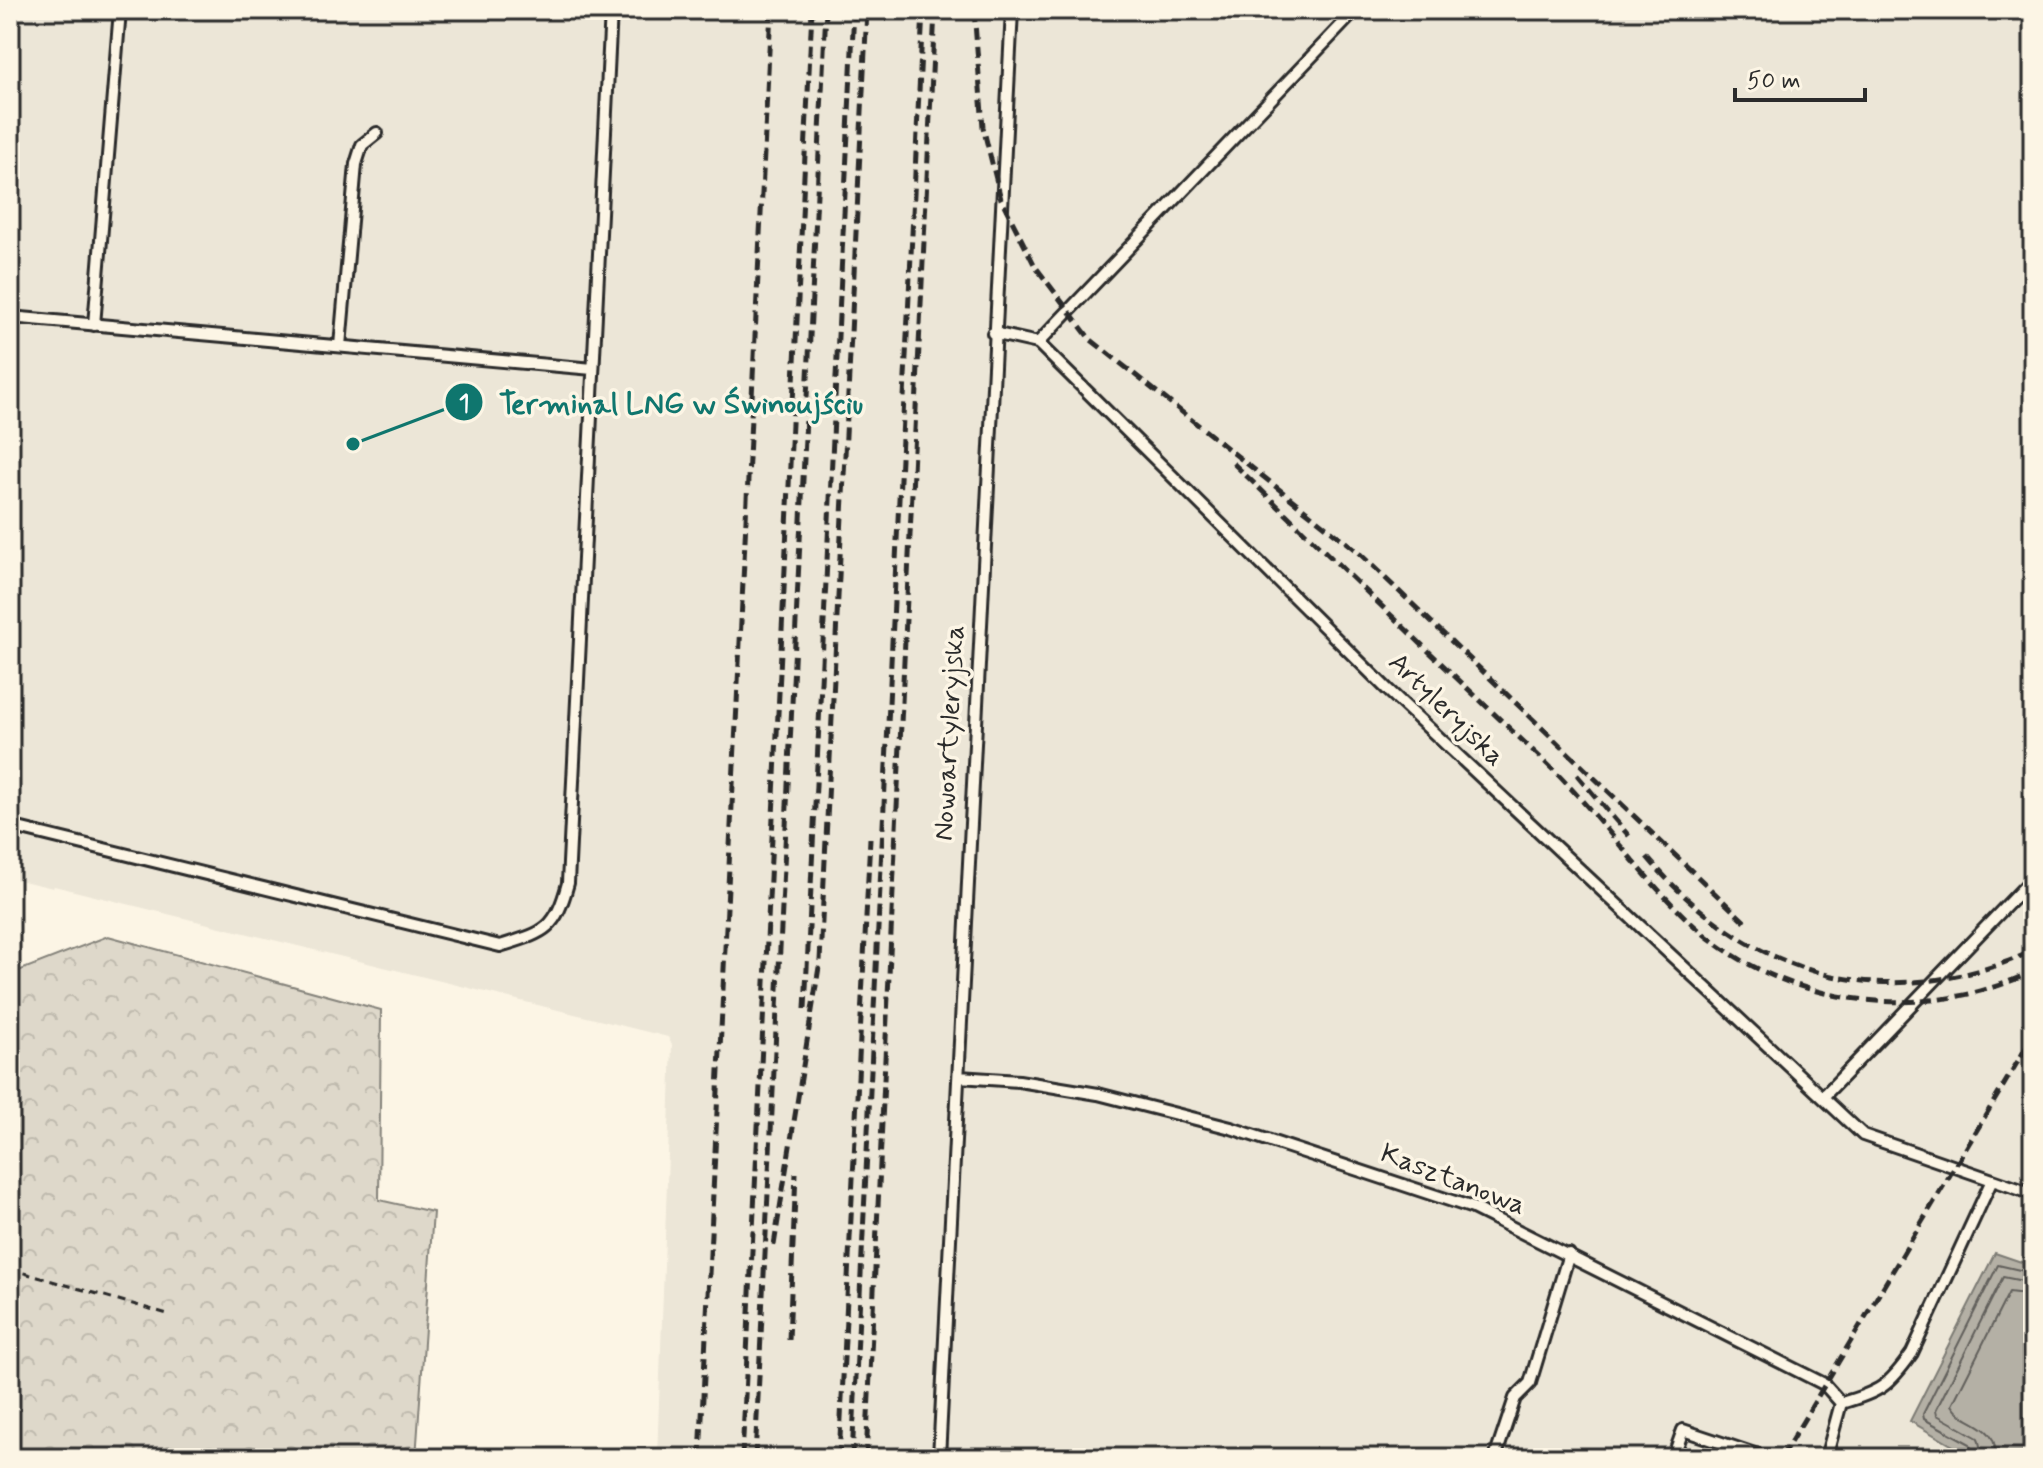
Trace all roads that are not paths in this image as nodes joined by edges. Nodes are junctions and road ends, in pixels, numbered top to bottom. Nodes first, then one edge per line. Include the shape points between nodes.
1 (120, 10) edge
2 (611, 10) edge
3 (1012, 10) edge
4 (1356, 10) edge
5 (377, 133) dead end
6 (10, 317) edge
7 (94, 325) junction
8 (993, 333) junction
9 (1038, 343) junction
10 (340, 346) junction
11 (593, 369) junction
12 (10, 826) edge
13 (2033, 878) edge
14 (959, 1077) junction
15 (1823, 1097) junction
16 (1992, 1180) junction
17 (2033, 1194) edge
18 (1569, 1254) junction
19 (1841, 1403) junction
20 (939, 1458) edge
21 (1495, 1458) edge
22 (1673, 1458) edge
23 (1767, 1458) edge
24 (1826, 1458) edge

1 - 7 lane
2 - 11 lane
3 - 8 lane, Nowoartyleryjska
4 - 9 lane
5 - 10 lane via 362,145 356,164
6 - 7 lane
7 - 10 lane
8 - 9 lane
8 - 14 lane, Nowoartyleryjska
9 - 15 lane, Artyleryjska via 1388,690
10 - 11 lane
11 - 12 lane via 568,883 559,915 539,934 500,946
13 - 15 lane
14 - 18 lane, Kasztanowa via 1098,1094 1231,1128 1473,1208
14 - 20 lane, Nowoartyleryjska
15 - 16 lane, Artyleryjska via 1863,1135
16 - 17 lane
16 - 19 lane via 1912,1353 1877,1393
18 - 19 lane, Kasztanowa via 1816,1379
18 - 21 lane via 1530,1383 1515,1398
19 - 24 lane
22 - 23 lane via 1683,1430

